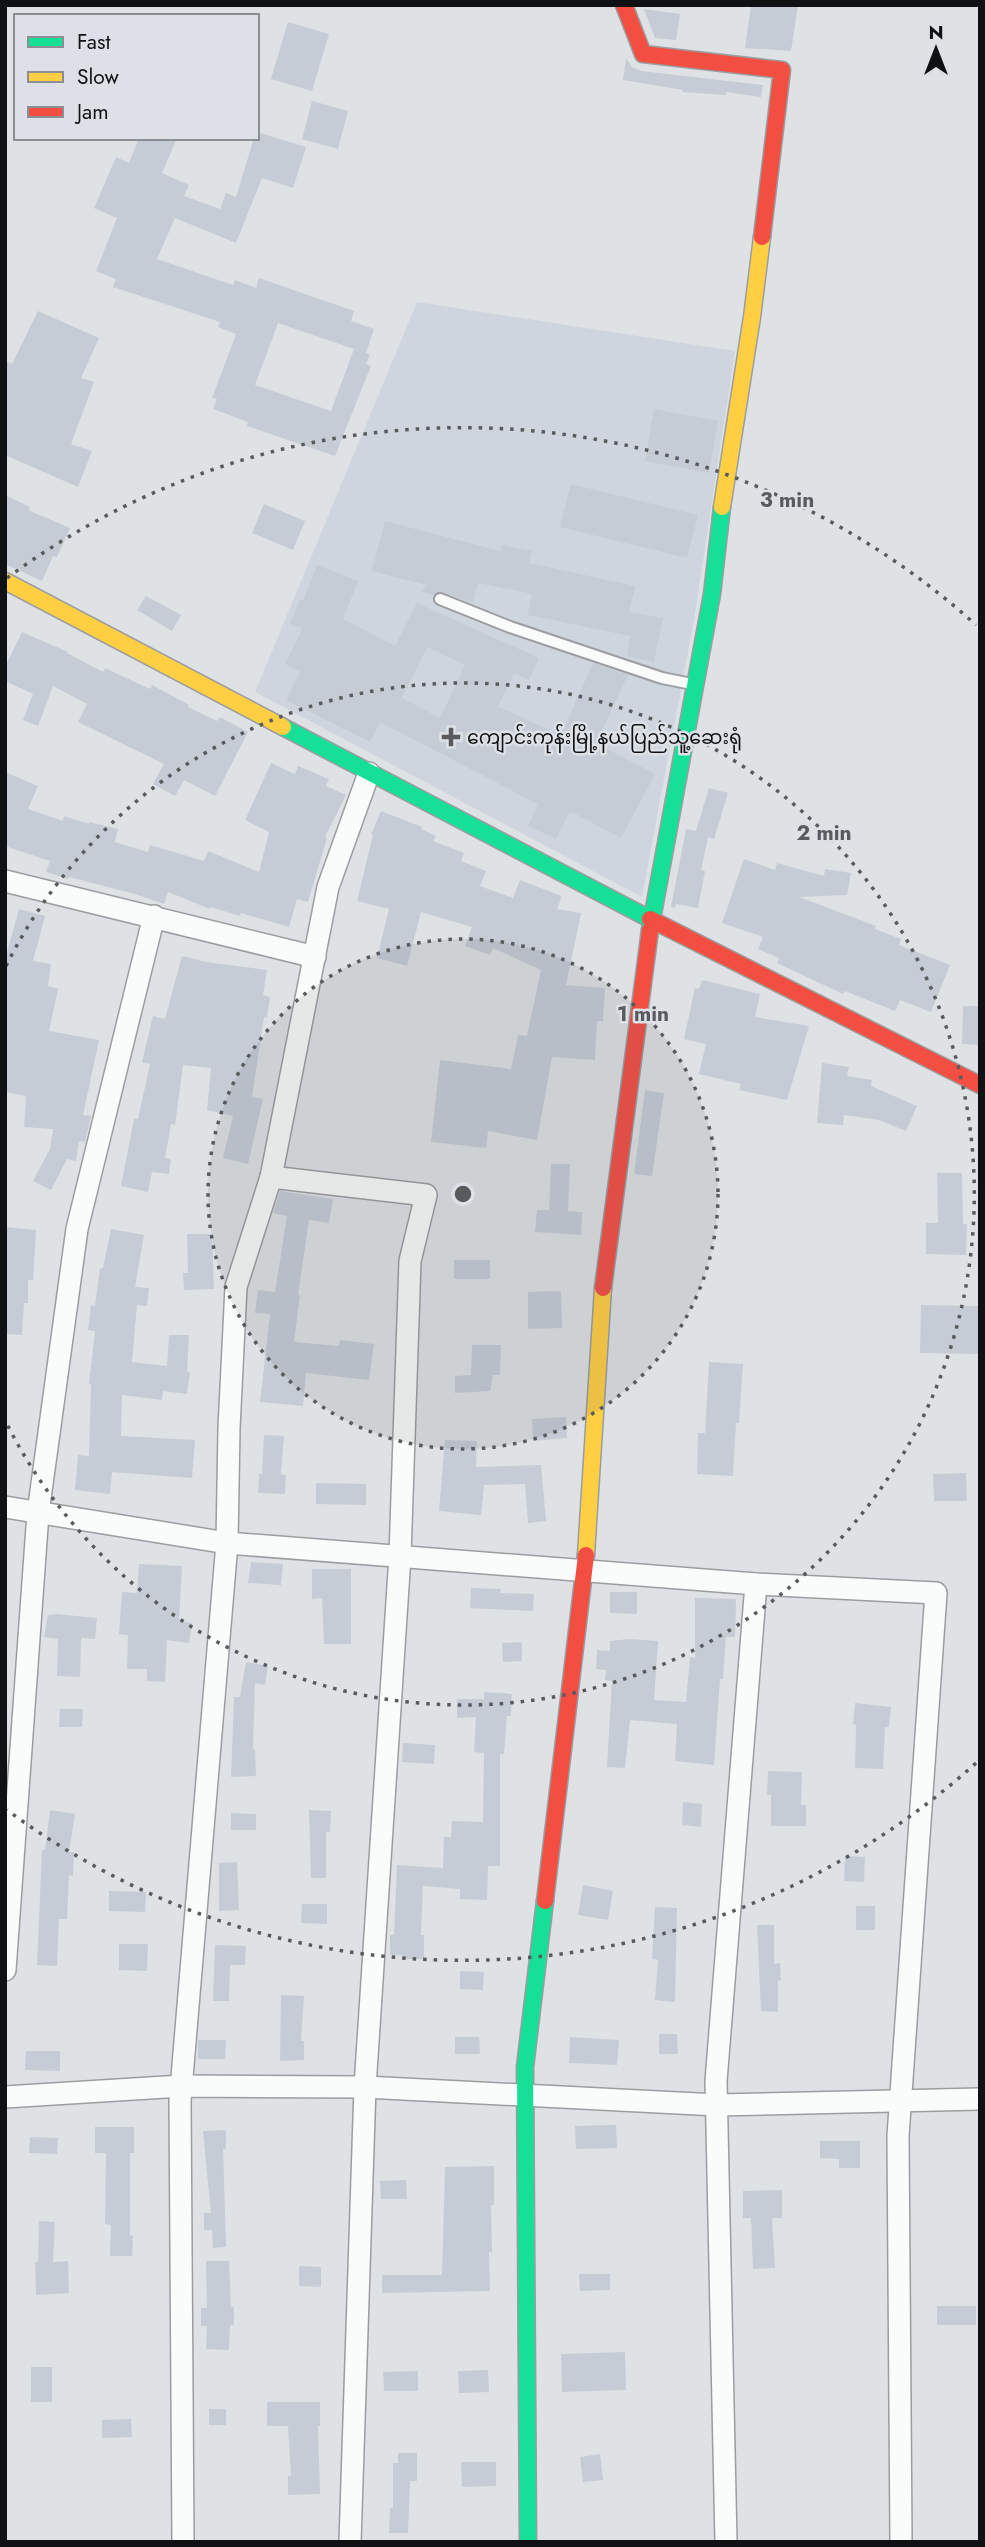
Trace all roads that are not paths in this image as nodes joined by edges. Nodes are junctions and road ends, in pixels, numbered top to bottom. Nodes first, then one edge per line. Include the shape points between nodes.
1 (624, 5) edge
2 (5, 581) edge
3 (440, 599) dead end
4 (695, 685) junction
5 (369, 773) junction
6 (5, 881) edge
7 (154, 916) junction
8 (651, 920) junction
9 (315, 957) junction
10 (980, 1085) edge
11 (271, 1177) junction
12 (5, 1507) edge
13 (38, 1513) junction
14 (228, 1543) junction
15 (400, 1556) junction
16 (585, 1571) junction
17 (756, 1584) junction
18 (5, 1970) edge
19 (181, 2086) junction
20 (365, 2087) junction
21 (525, 2094) junction
22 (5, 2098) edge
23 (980, 2099) edge
24 (901, 2102) junction
25 (717, 2105) junction
26 (183, 2542) edge
27 (350, 2542) edge
28 (528, 2542) edge
29 (726, 2542) edge
30 (901, 2542) edge

1 - 4 street via 643,54 782,70 752,317
2 - 5 street
3 - 4 lane via 510,627
4 - 8 street
5 - 8 street
5 - 9 street via 328,887
6 - 7 street
7 - 9 street
7 - 13 street via 77,1229
8 - 10 street
8 - 16 street via 604,1264
9 - 11 street
11 - 14 street via 236,1287
11 - 15 street via 426,1195 410,1261
12 - 13 street
13 - 14 street
13 - 18 street
14 - 15 street
14 - 19 street
15 - 16 street
15 - 20 street
16 - 17 street
16 - 21 street
17 - 24 street via 936,1593
17 - 25 street
19 - 20 street
19 - 22 street
19 - 26 street
20 - 21 street
20 - 27 street
21 - 25 street
21 - 28 street
23 - 24 street
24 - 25 street
24 - 30 street
25 - 29 street

